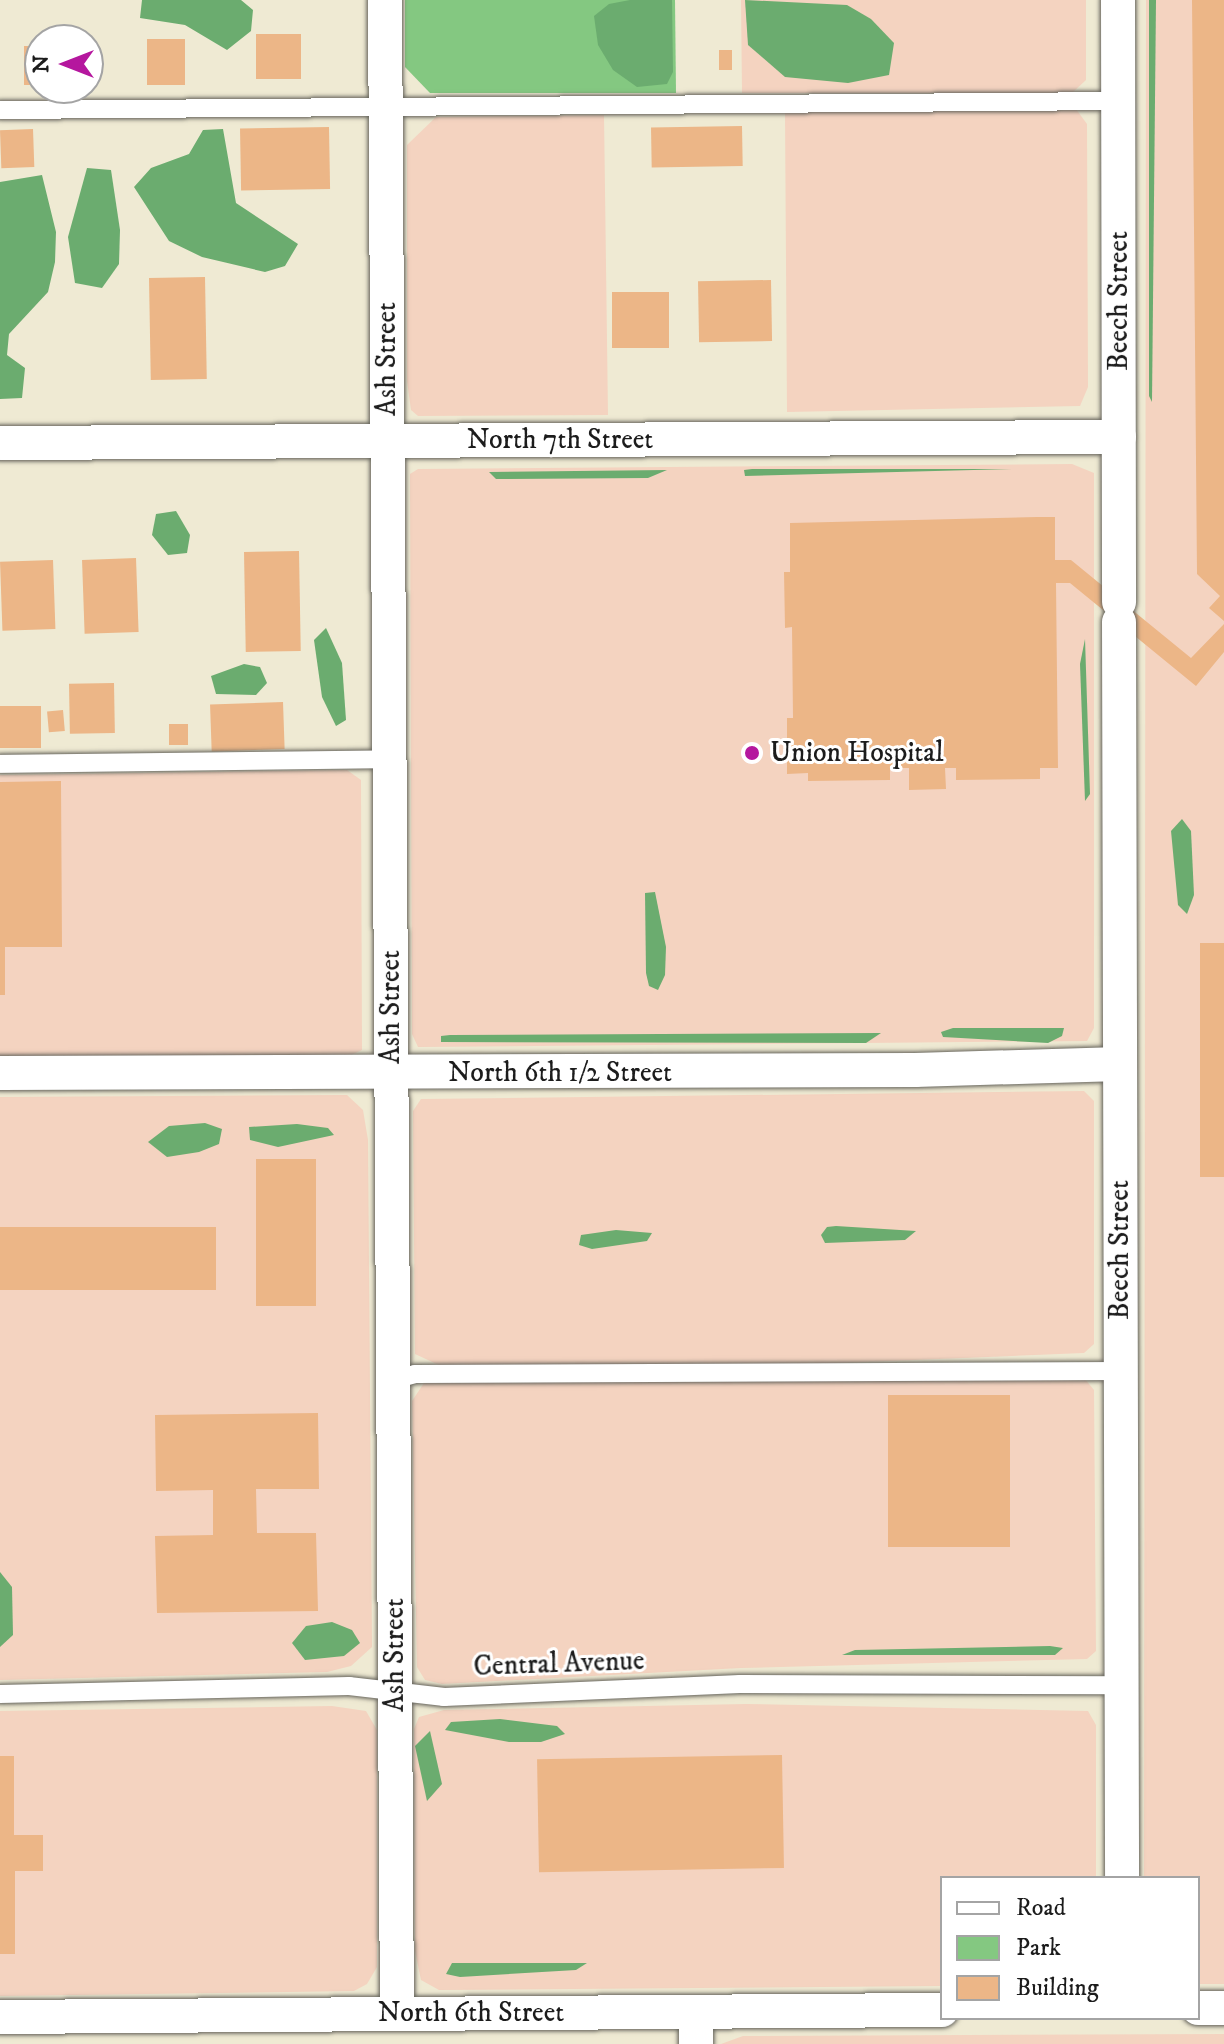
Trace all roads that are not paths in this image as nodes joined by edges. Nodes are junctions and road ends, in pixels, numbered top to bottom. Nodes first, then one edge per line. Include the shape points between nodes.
1 (385, 0) edge
2 (1118, 0) edge
3 (1118, 101) junction
4 (386, 105) junction
5 (0, 110) edge
6 (1119, 437) junction
7 (388, 440) junction
8 (0, 443) edge
9 (390, 759) junction
10 (0, 764) edge
11 (1120, 1064) junction
12 (0, 1073) edge
13 (391, 1074) junction
14 (1121, 1371) junction
15 (393, 1380) junction
16 (1121, 1685) junction
17 (396, 1691) junction
18 (0, 1694) edge
19 (1122, 1876) edge
20 (1200, 2008) edge
21 (1224, 2008) edge
22 (940, 2010) edge
23 (397, 2014) junction
24 (0, 2017) edge
25 (696, 2028) edge

1 - 4 street, Ash Street
2 - 3 street, Beech Street
3 - 4 lane
3 - 6 street, Beech Street
4 - 5 lane
4 - 7 street, Ash Street
6 - 7 street, North 7th Street
6 - 11 street, Beech Street
7 - 8 street, North 7th Street
7 - 9 street, Ash Street
9 - 10 lane
9 - 13 street, Ash Street
11 - 13 street, North 6th 1/2 Street
11 - 14 street, Beech Street
12 - 13 street, North 6th 1/2 Street
13 - 15 street, Ash Street
14 - 15 lane via 415,1374
14 - 16 street, Beech Street
15 - 17 street, Ash Street
16 - 17 lane, Central Avenue via 740,1684 444,1697
16 - 19 street, Beech Street
17 - 18 lane, Central Avenue via 349,1686
17 - 23 street, Ash Street
20 - 21 street
22 - 25 street, North 6th Street
23 - 24 street, North 6th Street
23 - 25 street, North 6th Street

